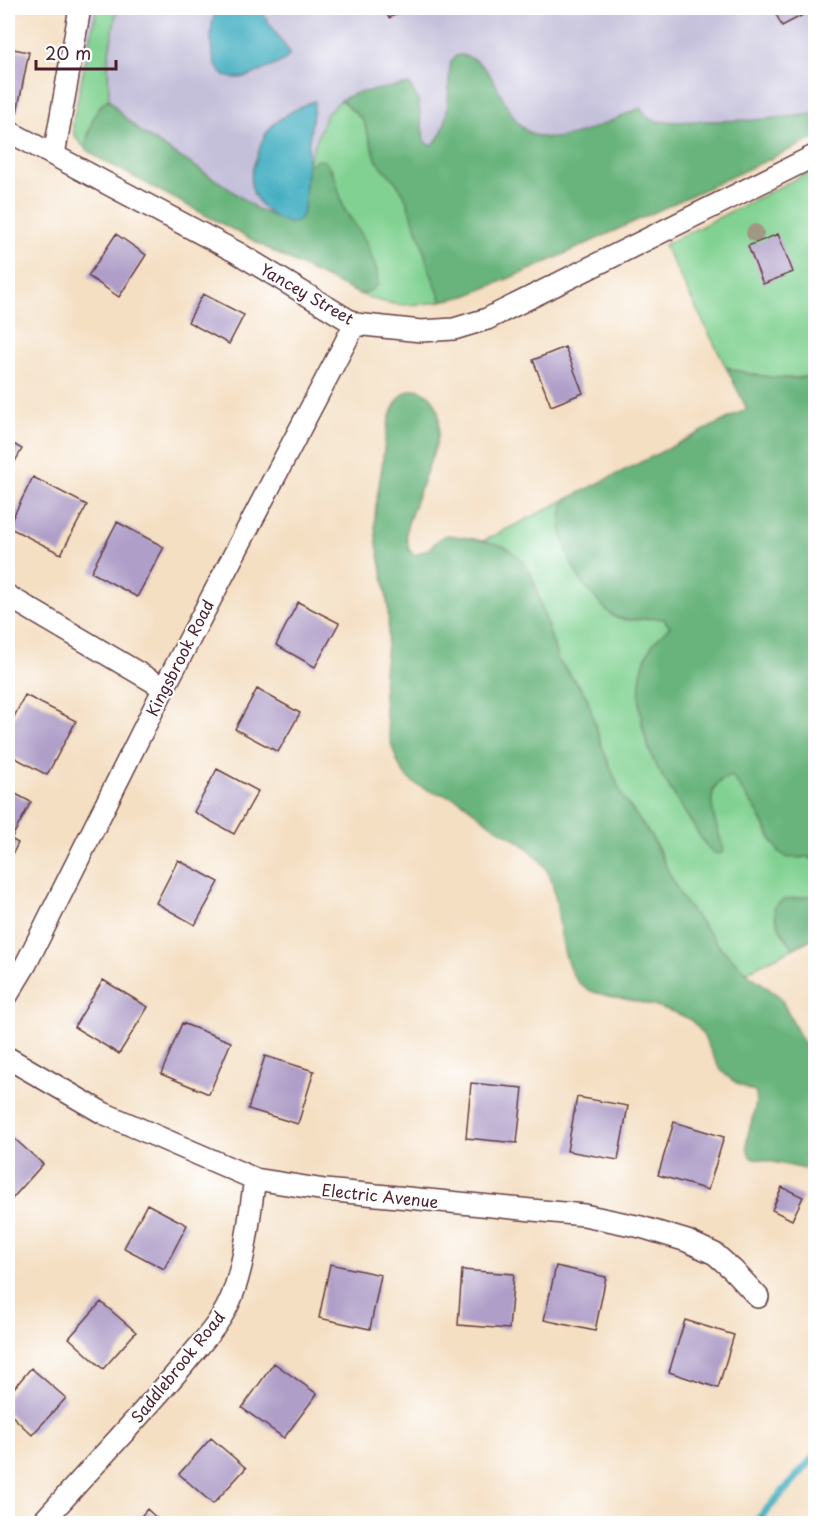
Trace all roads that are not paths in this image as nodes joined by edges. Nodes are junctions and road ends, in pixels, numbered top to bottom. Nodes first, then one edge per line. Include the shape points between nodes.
1 (80, 8) edge
2 (8, 131) edge
3 (54, 155) junction
4 (816, 155) edge
5 (355, 324) junction
6 (8, 596) edge
7 (164, 688) junction
8 (8, 994) edge
9 (8, 1058) edge
10 (255, 1179) junction
11 (758, 1298) dead end
12 (41, 1524) edge

1 - 3 street
2 - 3 street, Yancey Street
3 - 5 street, Yancey Street via 238,253
4 - 5 street, Yancey Street via 487,319 454,329 421,331
5 - 7 street, Kingsbrook Road
6 - 7 street
7 - 8 street, Kingsbrook Road
9 - 10 street, Electric Avenue via 103,1113
10 - 11 street, Electric Avenue via 325,1190 584,1215 641,1227 715,1254
10 - 12 street, Saddlebrook Road via 243,1252 225,1311 168,1383

